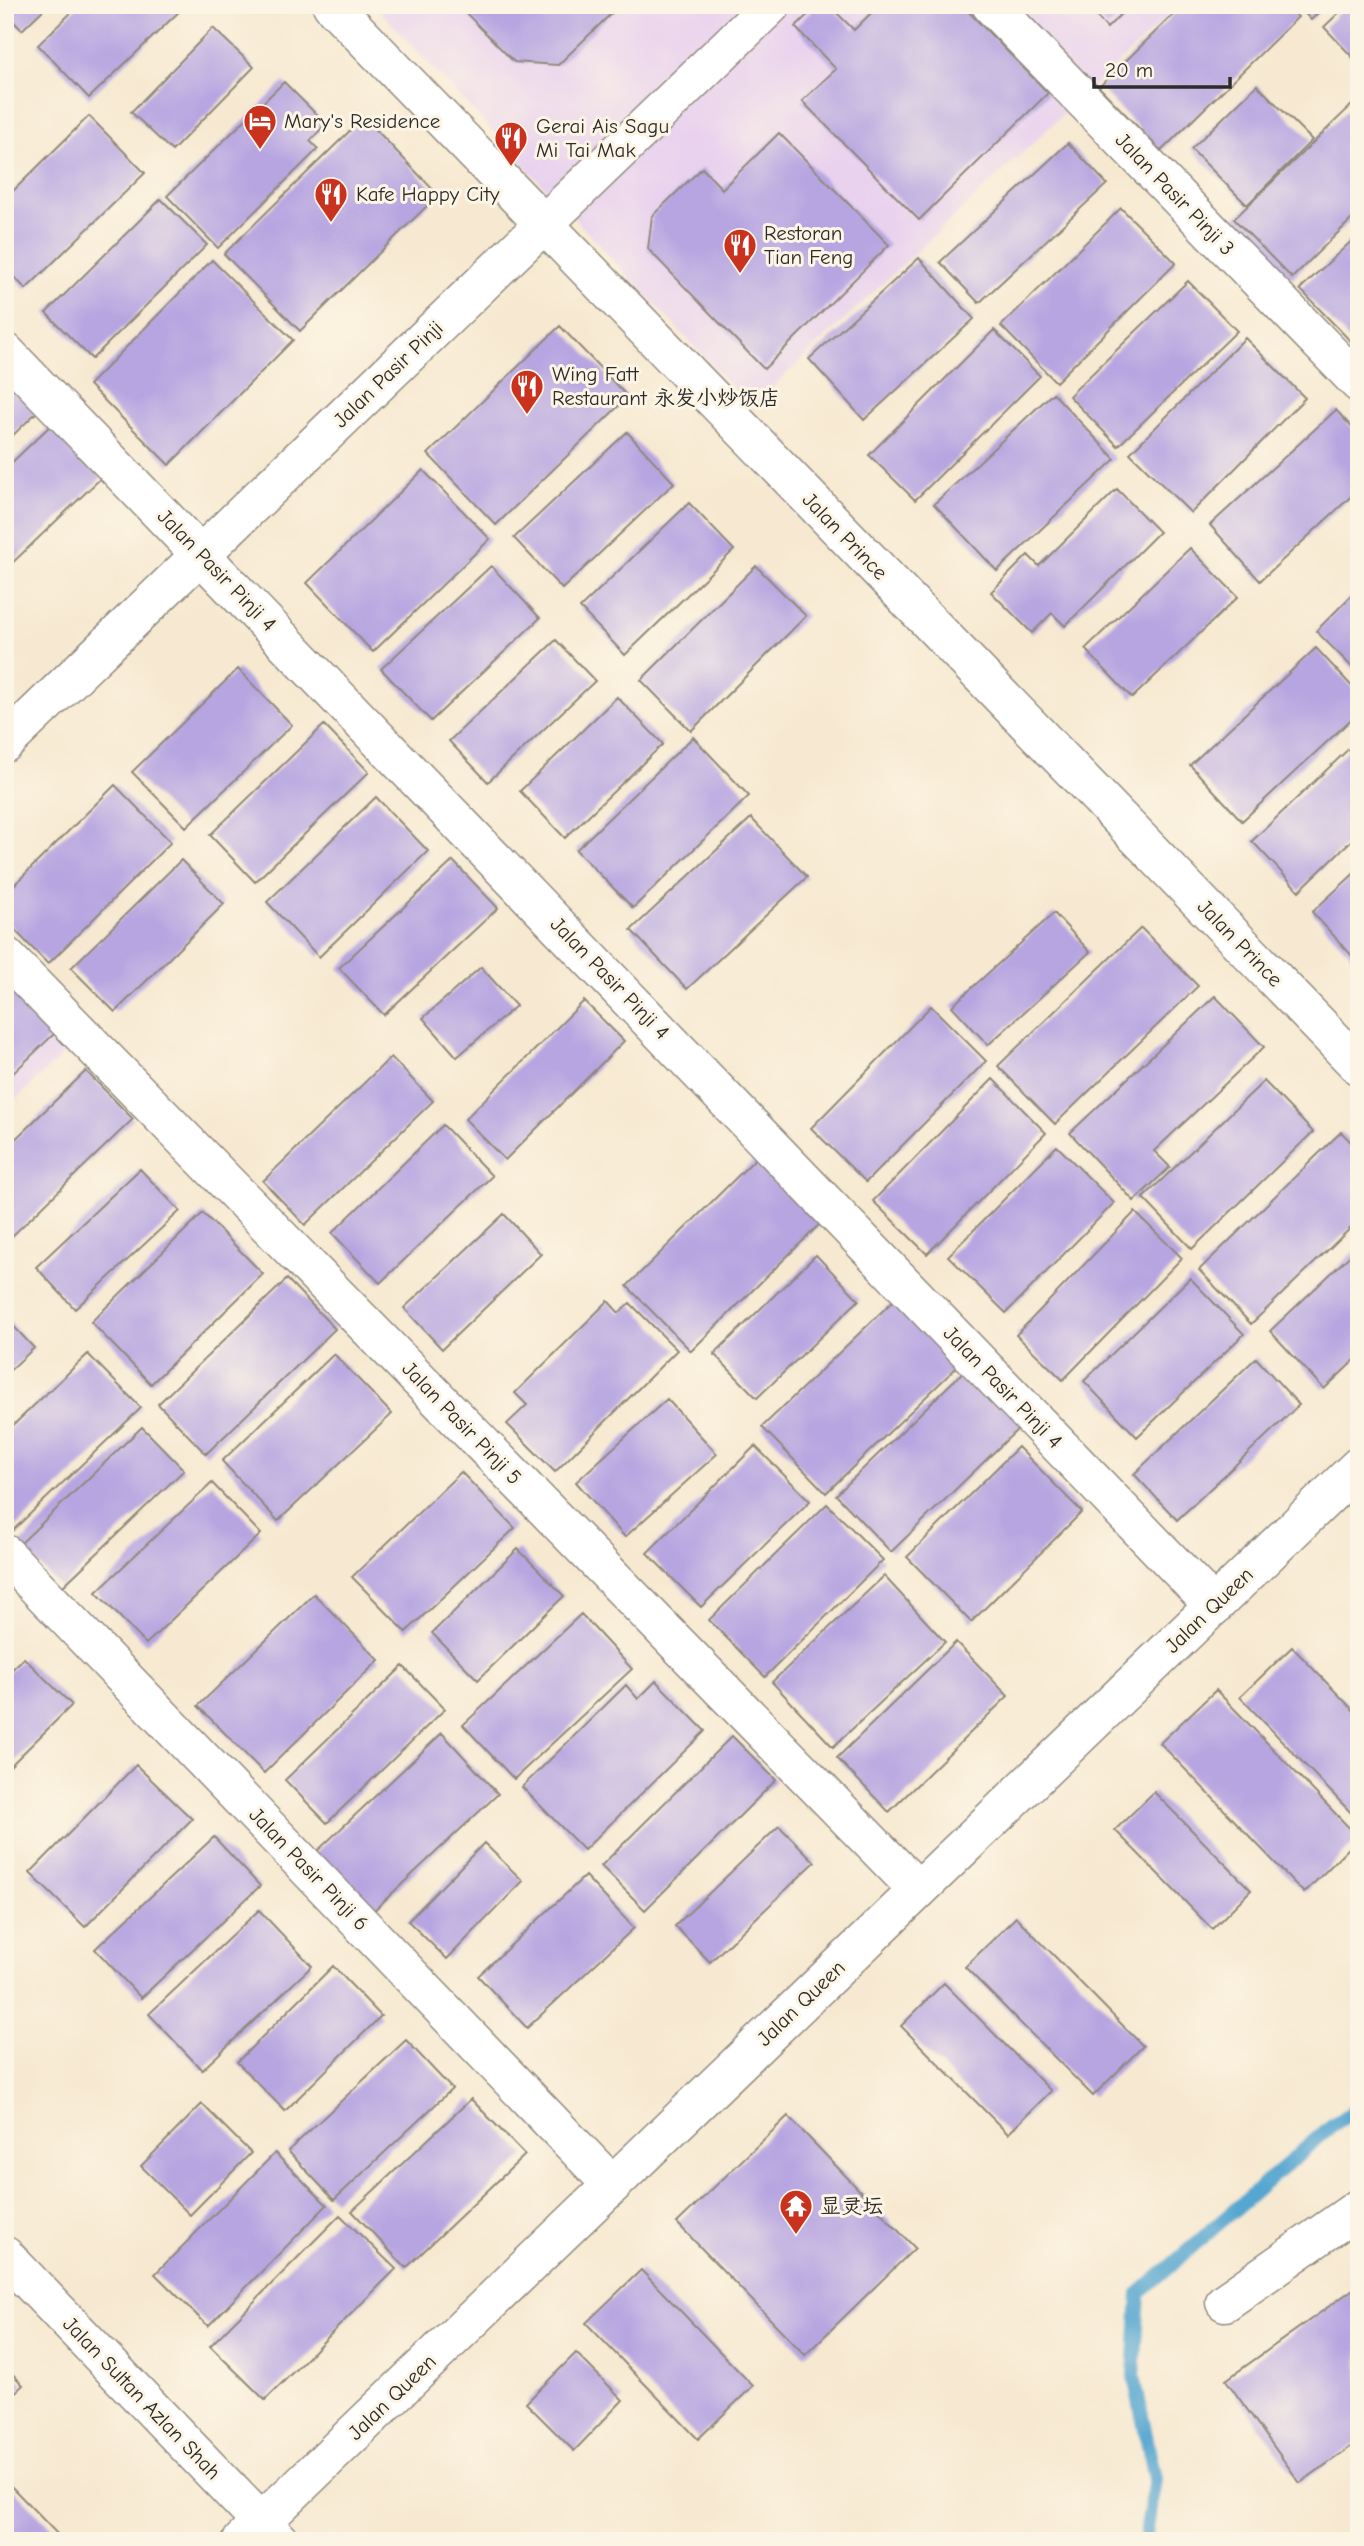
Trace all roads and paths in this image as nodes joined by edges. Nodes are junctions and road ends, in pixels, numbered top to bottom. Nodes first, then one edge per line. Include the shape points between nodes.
1 (332, 5) edge
2 (771, 5) edge
3 (991, 5) edge
4 (542, 225) junction
5 (5, 352) edge
6 (1359, 383) edge
7 (201, 553) junction
8 (5, 743) edge
9 (5, 956) edge
10 (1359, 1066) edge
11 (1359, 1466) edge
12 (5, 1554) edge
13 (1214, 1606) junction
14 (918, 1890) junction
15 (612, 2185) junction
16 (1359, 2207) edge
17 (5, 2256) edge
18 (1225, 2302) dead end
19 (261, 2535) edge

1 - 4 street, Jalan Prince
2 - 4 street, Jalan Pasir Pinji
3 - 6 street, Jalan Pasir Pinji 3
4 - 7 street, Jalan Pasir Pinji
4 - 10 street, Jalan Prince
5 - 7 street, Jalan Pasir Pinji 4
7 - 8 street, Jalan Pasir Pinji
7 - 13 street, Jalan Pasir Pinji 4
9 - 14 street, Jalan Pasir Pinji 5
11 - 13 street, Jalan Queen
12 - 15 street, Jalan Pasir Pinji 6
13 - 14 street, Jalan Queen
14 - 15 street, Jalan Queen
15 - 19 street, Jalan Queen
16 - 18 street
17 - 19 street, Jalan Sultan Azlan Shah

